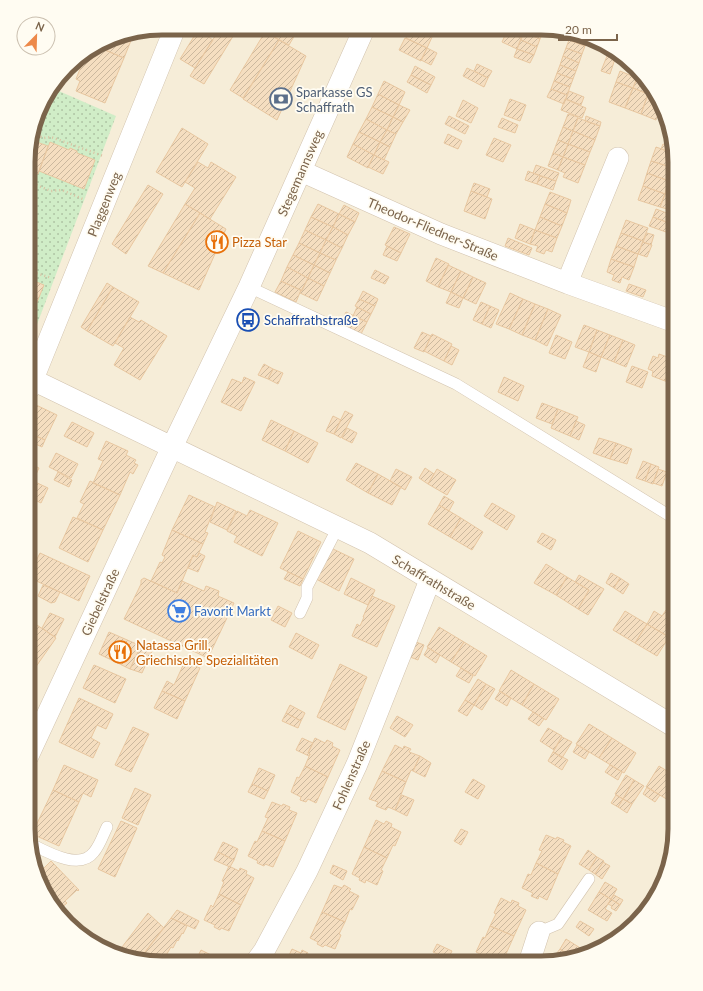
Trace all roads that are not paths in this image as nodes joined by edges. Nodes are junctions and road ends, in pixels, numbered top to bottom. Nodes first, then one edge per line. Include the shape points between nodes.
1 (172, 35) edge
2 (361, 35) edge
3 (618, 158) dead end
4 (301, 171) junction
5 (567, 283) junction
6 (249, 287) junction
7 (668, 319) edge
8 (35, 370) edge
9 (35, 384) edge
10 (172, 447) junction
11 (668, 516) edge
12 (338, 527) junction
13 (430, 580) junction
14 (300, 613) dead end
15 (668, 723) edge
16 (35, 741) edge
17 (107, 826) dead end
18 (36, 846) edge
19 (590, 879) dead end
20 (539, 932) joint
21 (260, 956) edge
22 (531, 956) edge

1 - 8 street, Plaggenweg
2 - 4 street, Stegemannsweg
3 - 5 street
4 - 5 street, Theodor-Fliedner-Straße via 441,234
4 - 6 street, Stegemannsweg
5 - 7 street, Theodor-Fliedner-Straße
6 - 10 street, Stegemannsweg
6 - 11 lane via 456,384
9 - 10 street, Schaffrathstraße
10 - 12 street, Schaffrathstraße
10 - 16 street, Giebelstraße
12 - 13 street, Schaffrathstraße via 370,543
12 - 14 lane via 307,587 307,598
13 - 15 street, Schaffrathstraße
13 - 21 street, Fohlenstraße via 357,764 307,871
17 - 18 lane via 95,851 88,858 73,860 58,857
19 - 20 lane via 558,924
20 - 22 street

